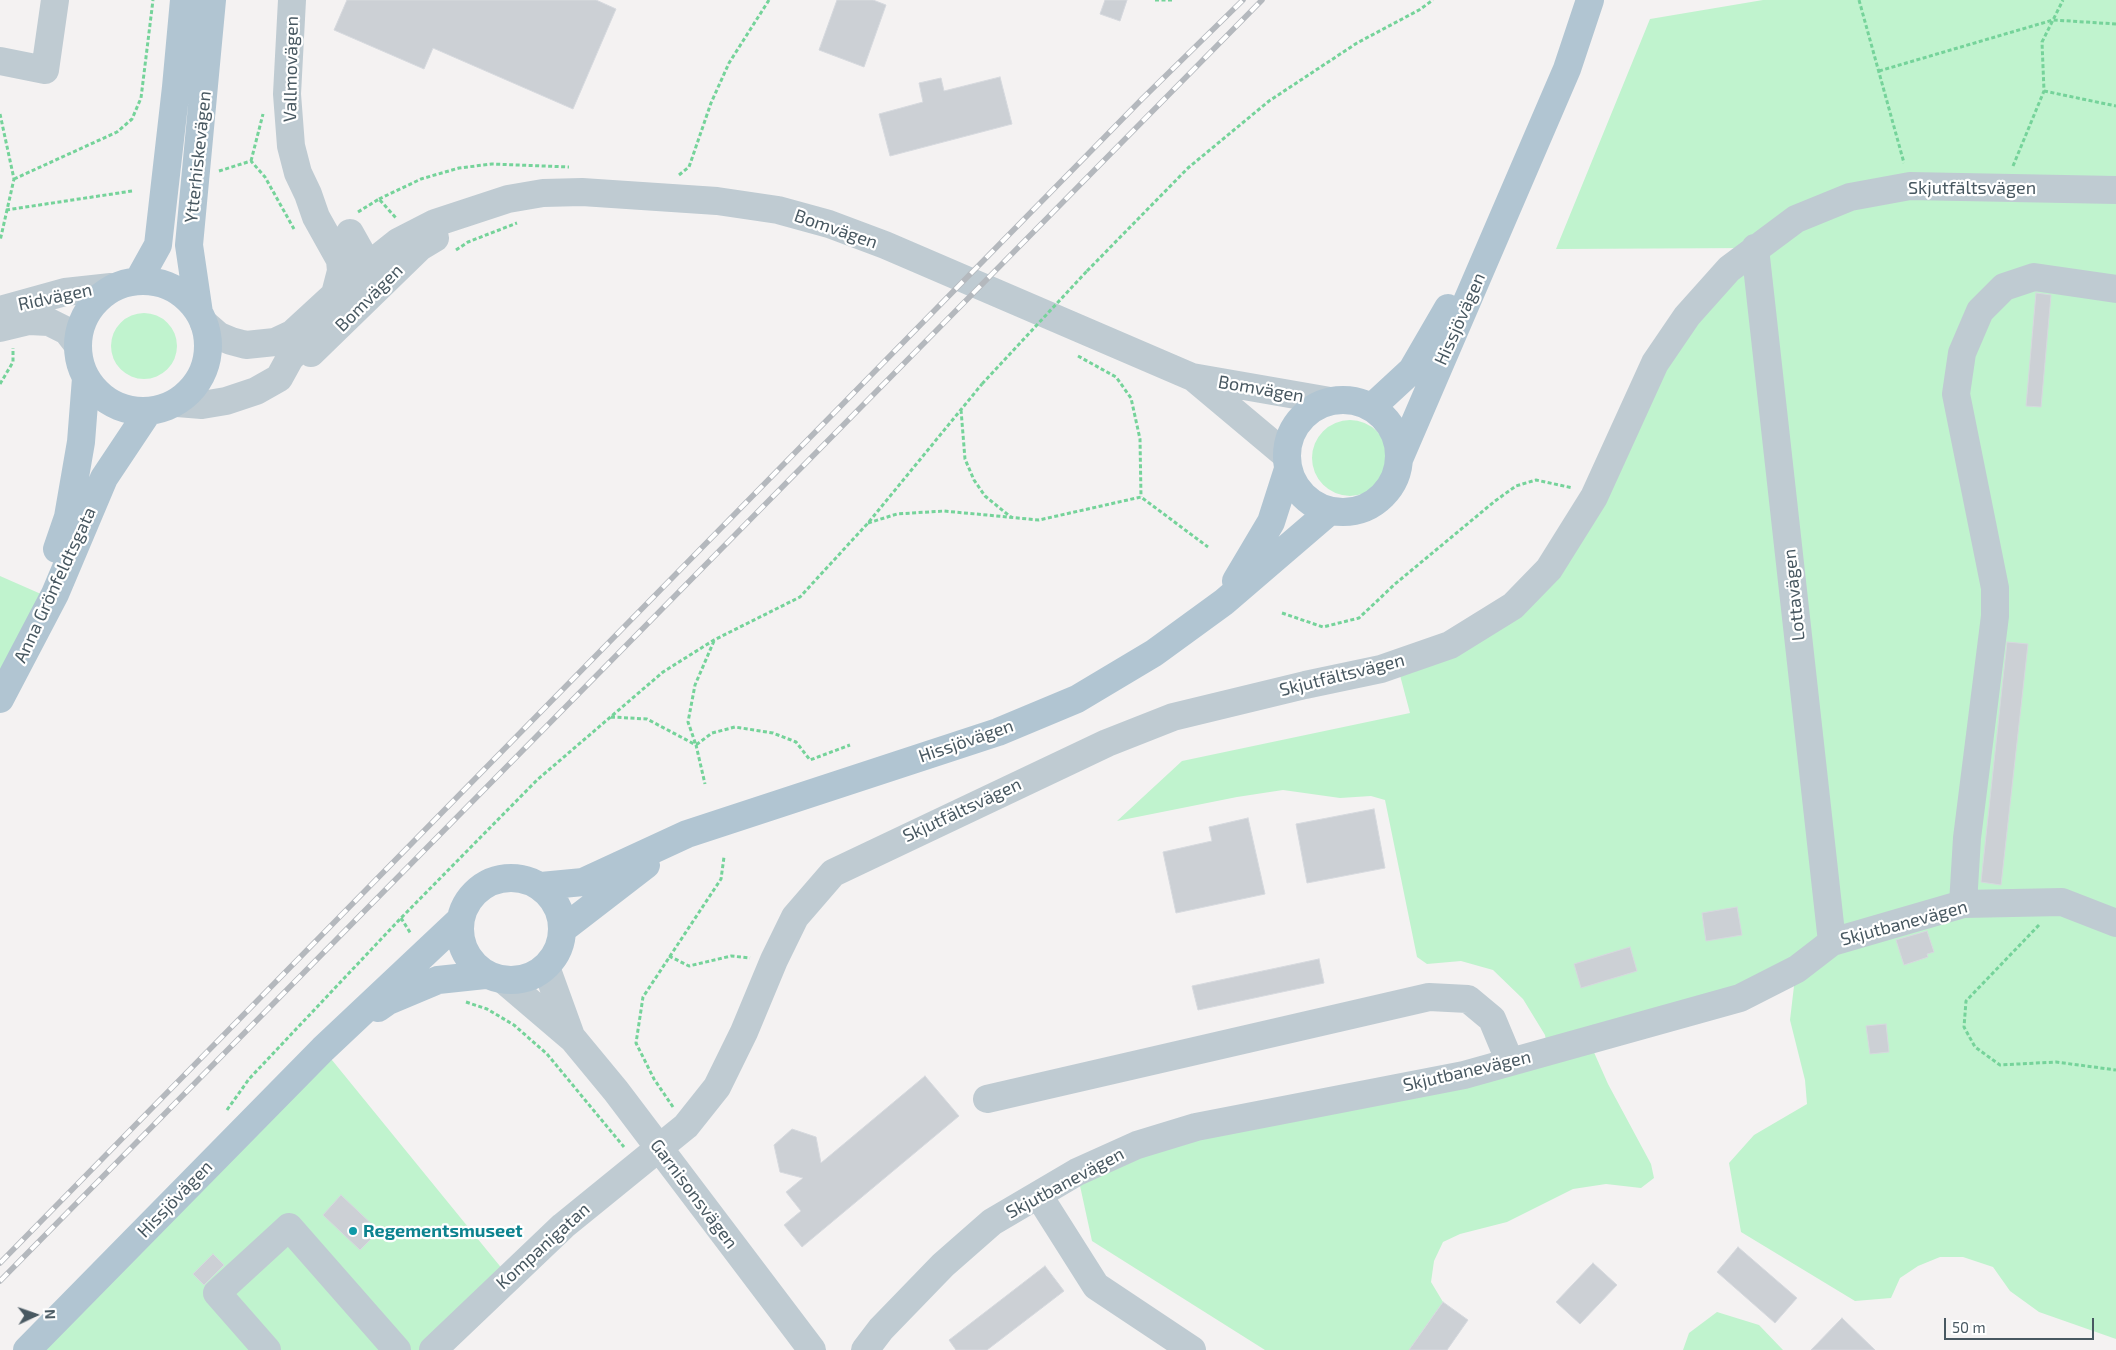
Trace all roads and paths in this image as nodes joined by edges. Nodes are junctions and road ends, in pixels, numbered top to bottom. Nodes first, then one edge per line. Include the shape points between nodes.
1 (55, 0) edge
2 (154, 0) edge
3 (184, 0) edge
4 (212, 0) edge
5 (292, 0) edge
6 (769, 0) edge
7 (1155, 0) edge
8 (1172, 0) edge
9 (1433, 0) edge
10 (1590, 0) edge
11 (1858, 0) edge
12 (2063, 0) edge
13 (2053, 20) junction
14 (2116, 24) edge
15 (0, 61) edge
16 (1879, 71) junction
17 (2044, 90) junction
18 (2116, 106) edge
19 (0, 114) edge
20 (572, 168) dead end
21 (214, 173) dead end
22 (675, 176) dead end
23 (14, 179) junction
24 (1520, 181) junction
25 (1910, 186) junction
26 (2004, 187) junction
27 (2116, 190) edge
28 (132, 191) dead end
29 (379, 198) junction
30 (6, 210) junction
31 (525, 222) dead end
32 (296, 232) dead end
33 (342, 235) junction
34 (0, 241) edge
35 (407, 244) junction
36 (1756, 248) junction
37 (453, 252) dead end
38 (367, 269) junction
39 (138, 281) junction
40 (111, 288) junction
41 (2116, 289) edge
42 (335, 294) junction
43 (0, 310) edge
44 (202, 318) junction
45 (0, 328) edge
46 (1025, 331) dead end
47 (1034, 335) dead end
48 (77, 344) junction
49 (1077, 356) dead end
50 (1192, 377) junction
51 (86, 378) junction
52 (279, 378) junction
53 (1330, 401) junction
54 (177, 403) junction
55 (1372, 408) junction
56 (961, 409) junction
57 (148, 412) junction
58 (1400, 457) junction
59 (1287, 462) junction
60 (1141, 497) junction
61 (1594, 497) junction
62 (1330, 511) junction
63 (1012, 518) junction
64 (868, 523) junction
65 (1208, 546) dead end
66 (1224, 602) junction
67 (1282, 613) dead end
68 (714, 640) junction
69 (12, 675) junction
70 (0, 699) edge
71 (610, 716) junction
72 (696, 745) junction
73 (850, 745) dead end
74 (705, 784) dead end
75 (687, 834) junction
76 (724, 857) dead end
77 (541, 886) junction
78 (2062, 902) junction
79 (1962, 904) junction
80 (401, 918) junction
81 (459, 921) junction
82 (2116, 922) edge
83 (563, 929) junction
84 (1832, 942) junction
85 (423, 954) junction
86 (670, 956) junction
87 (774, 960) junction
88 (546, 967) junction
89 (495, 978) junction
90 (464, 1002) dead end
91 (573, 1039) junction
92 (322, 1049) junction
93 (1510, 1062) junction
94 (2116, 1070) edge
95 (987, 1099) dead end
96 (223, 1117) dead end
97 (686, 1126) junction
98 (648, 1156) junction
99 (1039, 1196) junction
100 (28, 1350) edge
101 (267, 1350) edge
102 (397, 1350) edge
103 (433, 1350) edge
104 (812, 1350) edge
105 (865, 1350) edge
106 (1192, 1350) edge

1 - 15 street via 45,70
2 - 23 path via 141,98 132,119 118,132
3 - 39 main road, Ytterhiskevägen via 158,244
4 - 44 main road, Ytterhiskevägen via 189,244
5 - 33 street, Vallmovägen via 287,94 291,146 316,217
6 - 22 path via 729,63 689,167
7 - 8 path
9 - 56 path, bridge via 1357,43 1269,101 1188,168 1087,271
10 - 24 main road, Hissjövägen via 1567,70
11 - 16 path
12 - 13 path
13 - 14 path
13 - 16 path
13 - 17 path via 2042,42
16 - 25 path
17 - 18 path
17 - 26 path
19 - 23 path
20 - 29 path via 492,164 459,168 421,178
21 - 32 path via 251,162 265,177
23 - 30 path
24 - 55 main road, Hissjövägen via 1412,370
24 - 58 main road, Hissjövägen
25 - 26 street, Skjutfältsvägen
25 - 36 street, Skjutfältsvägen via 1850,197 1796,219
26 - 27 street, Skjutfältsvägen
28 - 30 path
29 - 33 path
29 - 35 path
30 - 34 path
31 - 37 path via 468,242
33 - 35 street via 365,243
33 - 38 street, Bomvägen
33 - 42 street, Vallmovägen via 341,271
35 - 38 street, Bomvägen
35 - 50 street, Bomvägen via 435,223 508,199 543,193 582,192 717,201 778,210 829,224 885,245
35 - 52 street, Bomvägen via 320,346
36 - 61 street, Skjutfältsvägen via 1730,269 1687,316 1655,363
36 - 84 street, Lottavägen
38 - 42 street, Bomvägen
38 - 52 street, Bomvägen via 364,285 290,358
39 - 40 main road
39 - 44 main road via 166,285 181,293
40 - 43 street, Ridvägen via 65,292
40 - 48 main road via 88,310
41 - 79 street via 2034,277 2004,287 1980,312 1962,353 1956,394 1995,588 1995,616
42 - 44 street, Bomvägen via 292,334 275,342 246,345 231,342 219,336
44 - 54 main road via 208,338 208,356 193,388
45 - 48 street, Ridvägen via 49,322 67,331
46 - 47 path
48 - 51 main road via 79,362
49 - 60 path via 1116,377 1131,398 1140,439
50 - 53 street, Bomvägen
50 - 59 street, Bomvägen
51 - 57 main road via 110,403 127,410
51 - 69 main road, Anna Grönfeldtsgata via 82,442 68,517
52 - 54 street, Bomvägen via 256,391 226,401 202,405
53 - 55 main road via 1352,400
53 - 59 main road via 1313,408 1296,424 1288,440
54 - 57 main road
55 - 58 main road via 1385,418 1395,434
56 - 63 path via 965,459 974,480 986,496
56 - 64 path
57 - 69 main road, Anna Grönfeldtsgata via 104,478 55,594
58 - 62 main road via 1395,479 1380,498 1365,508
59 - 62 main road via 1294,484 1312,503
59 - 66 main road, Hissjövägen via 1271,522
60 - 63 path via 1039,520
60 - 65 path
61 - 67 path via 1567,486 1536,480 1516,486 1395,584 1359,618 1323,627
61 - 87 street, Skjutfältsvägen via 1549,569 1513,606 1450,644 1381,669 1174,716 1107,743 972,806 833,873 795,917
62 - 66 main road, Hissjövägen
63 - 64 path via 944,512 897,514
64 - 68 path via 800,597
66 - 75 main road, Hissjövägen via 1154,653 1077,699 998,732
68 - 71 path via 663,672
68 - 72 path via 695,685 688,722
69 - 70 main road
71 - 72 path via 647,719
71 - 80 path via 537,780
72 - 73 path via 712,733 735,727 773,733 796,742 810,760
72 - 74 path
75 - 77 main road, Hissjövägen via 583,882
75 - 83 main road, Hissjövägen
76 - 86 path via 721,879
77 - 81 main road via 507,876 476,889 462,908
77 - 83 main road via 557,905
78 - 79 street, Skjutbanevägen
78 - 82 street, Skjutbanevägen
78 - 94 path via 1966,1001 1964,1027 1975,1047 2000,1065 2056,1062
79 - 84 street, Skjutbanevägen
80 - 85 path
80 - 96 path via 249,1079
81 - 85 main road, Hissjövägen
81 - 89 main road via 468,956
83 - 88 main road via 560,947
84 - 93 street, Skjutbanevägen via 1797,969 1740,998
85 - 92 main road, Hissjövägen
86 - 87 path via 689,966 731,956
86 - 97 path via 643,997 636,1042 654,1079
87 - 97 street, Skjutfältsvägen via 717,1087
88 - 89 main road via 533,976
88 - 91 street, Garnisonsvägen
89 - 91 street, Garnisonsvägen
89 - 92 main road, Hissjövägen via 438,980 388,1001
90 - 98 path via 487,1009 514,1025
91 - 98 street, Garnisonsvägen
92 - 100 main road, Hissjövägen
93 - 95 street via 1492,1019 1468,999 1429,997
93 - 99 street, Skjutbanevägen via 1464,1075 1196,1127 1137,1145 1078,1172
97 - 98 street, Skjutfältsvägen
98 - 103 street, Kompanigatan via 563,1226
98 - 104 street, Garnisonsvägen
99 - 105 street, Skjutbanevägen via 992,1222 943,1264 880,1329
99 - 106 street via 1096,1286
101 - 102 street via 217,1293 289,1227

